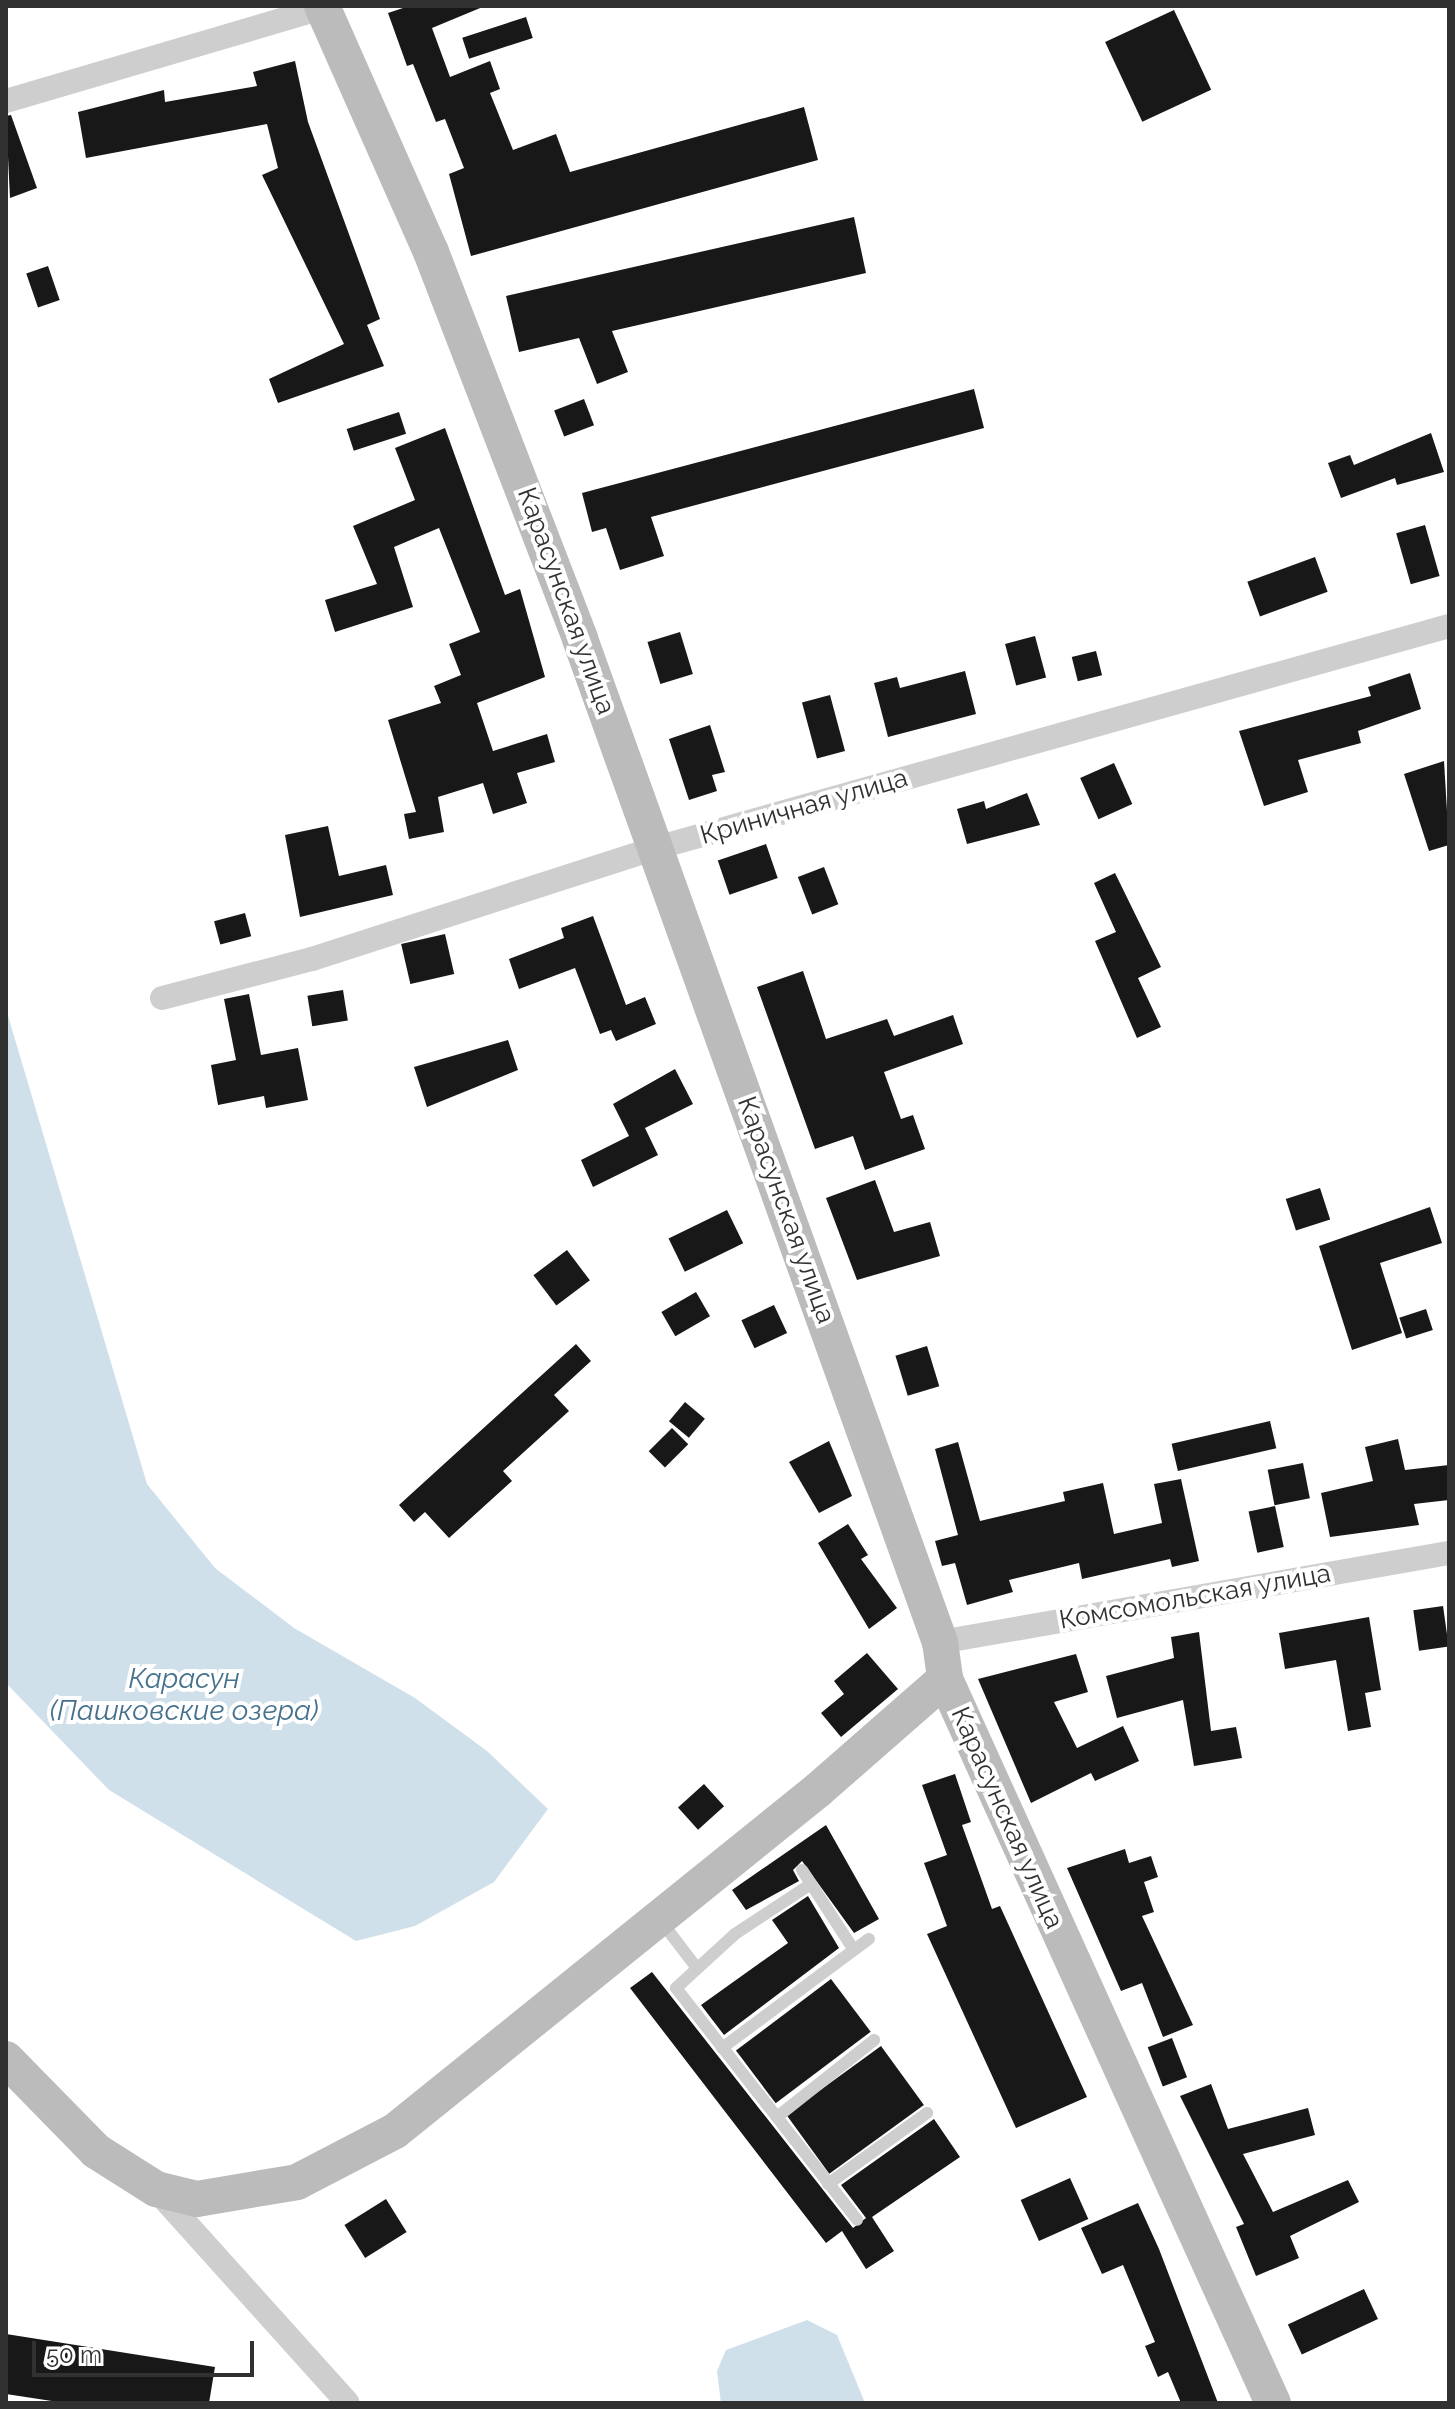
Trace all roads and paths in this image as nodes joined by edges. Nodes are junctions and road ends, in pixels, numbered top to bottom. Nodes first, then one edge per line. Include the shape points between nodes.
1 (324, 7) edge
2 (6, 101) edge
3 (1449, 626) edge
4 (656, 848) junction
5 (162, 998) dead end
6 (1449, 1553) edge
7 (940, 1642) junction
8 (945, 1679) junction
9 (802, 1870) dead end
10 (811, 1884) junction
11 (659, 1918) junction
12 (869, 1939) dead end
13 (852, 1947) junction
14 (696, 1967) junction
15 (874, 2040) dead end
16 (722, 2048) junction
17 (6, 2059) edge
18 (927, 2113) dead end
19 (777, 2117) junction
20 (828, 2184) junction
21 (156, 2189) junction
22 (857, 2220) dead end
23 (348, 2403) edge
24 (1273, 2403) edge

1 - 2 street
1 - 4 street, Карасунская улица via 500,424
3 - 4 street, Криничная улица
4 - 5 street, Криничная улица via 312,959
4 - 7 street, Карасунская улица
6 - 7 street, Комсомольская улица
7 - 8 street, Карасунская улица
8 - 11 street
8 - 24 street, Карасунская улица
9 - 10 lane
10 - 13 lane
10 - 14 lane
11 - 14 lane
11 - 21 street via 395,2131 283,2185 197,2199
12 - 13 lane
13 - 16 lane
14 - 16 lane via 676,1988
15 - 19 lane
16 - 19 lane
17 - 21 street via 96,2151
18 - 20 lane
19 - 20 lane
20 - 22 lane
21 - 23 street

